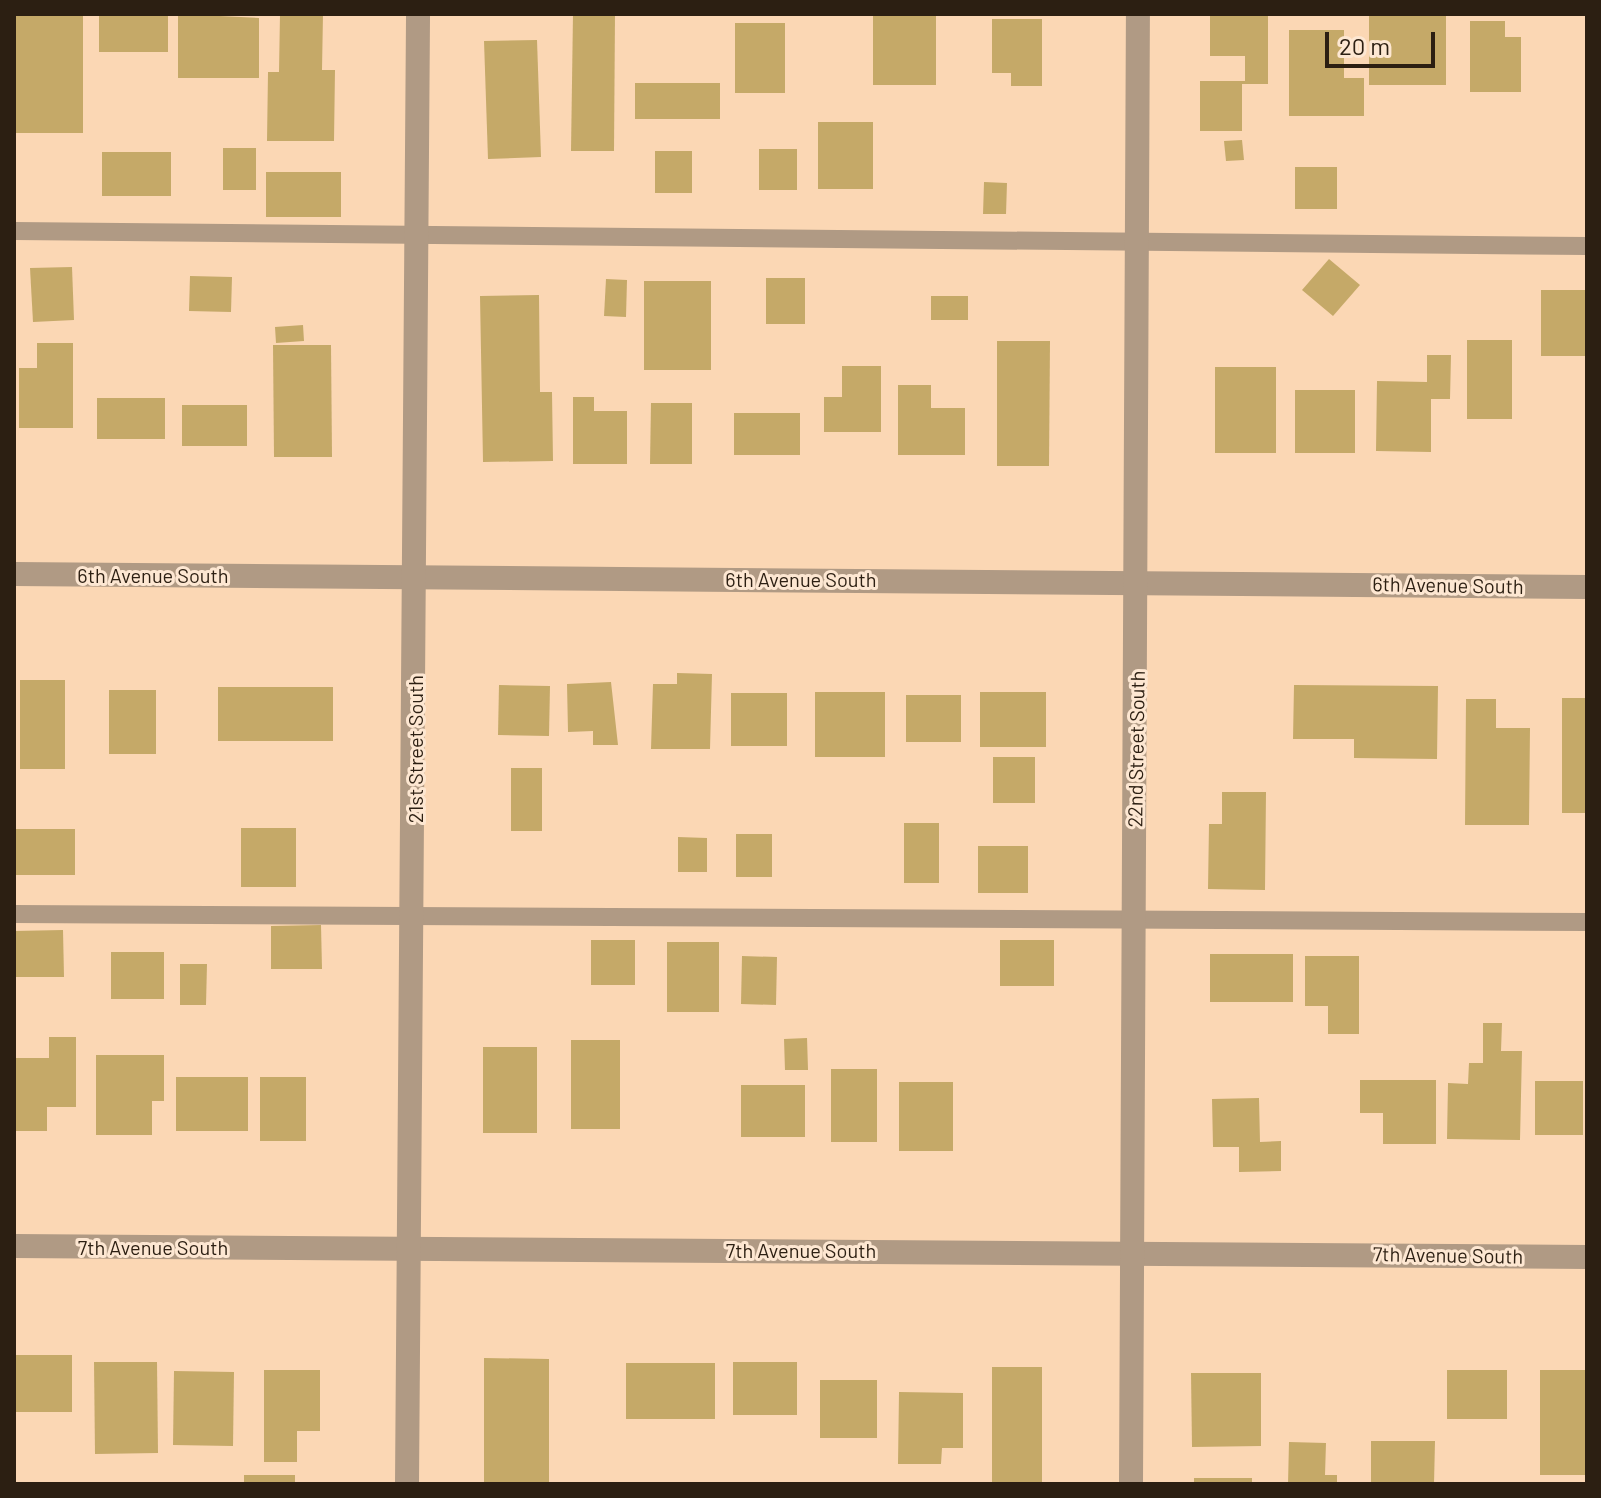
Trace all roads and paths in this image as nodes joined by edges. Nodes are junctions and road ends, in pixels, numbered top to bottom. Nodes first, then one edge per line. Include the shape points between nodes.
1 (418, 14) edge
2 (1138, 14) edge
3 (417, 230) junction
4 (14, 231) edge
5 (1138, 239) junction
6 (1587, 246) edge
7 (14, 574) edge
8 (415, 576) junction
9 (1138, 582) junction
10 (1587, 587) edge
11 (14, 914) edge
12 (415, 917) junction
13 (1134, 920) junction
14 (1587, 922) edge
15 (14, 1246) edge
16 (407, 1249) junction
17 (1130, 1251) junction
18 (1587, 1257) edge
19 (407, 1484) edge
20 (1131, 1484) edge

1 - 3 street, 21st Street South
2 - 5 street, 22nd Street South
3 - 4 lane
3 - 5 lane
3 - 8 street, 21st Street South
5 - 6 lane
5 - 9 street, 22nd Street South
7 - 8 street, 6th Avenue South
8 - 9 street, 6th Avenue South
8 - 12 street, 21st Street South
9 - 10 street, 6th Avenue South
9 - 13 street, 22nd Street South
11 - 12 lane
12 - 13 lane
12 - 16 street, 21st Street South
13 - 14 lane
13 - 17 street, 22nd Street South
15 - 16 street, 7th Avenue South
16 - 17 street, 7th Avenue South
16 - 19 street, 21st Street South
17 - 18 street, 7th Avenue South
17 - 20 street, 22nd Street South

